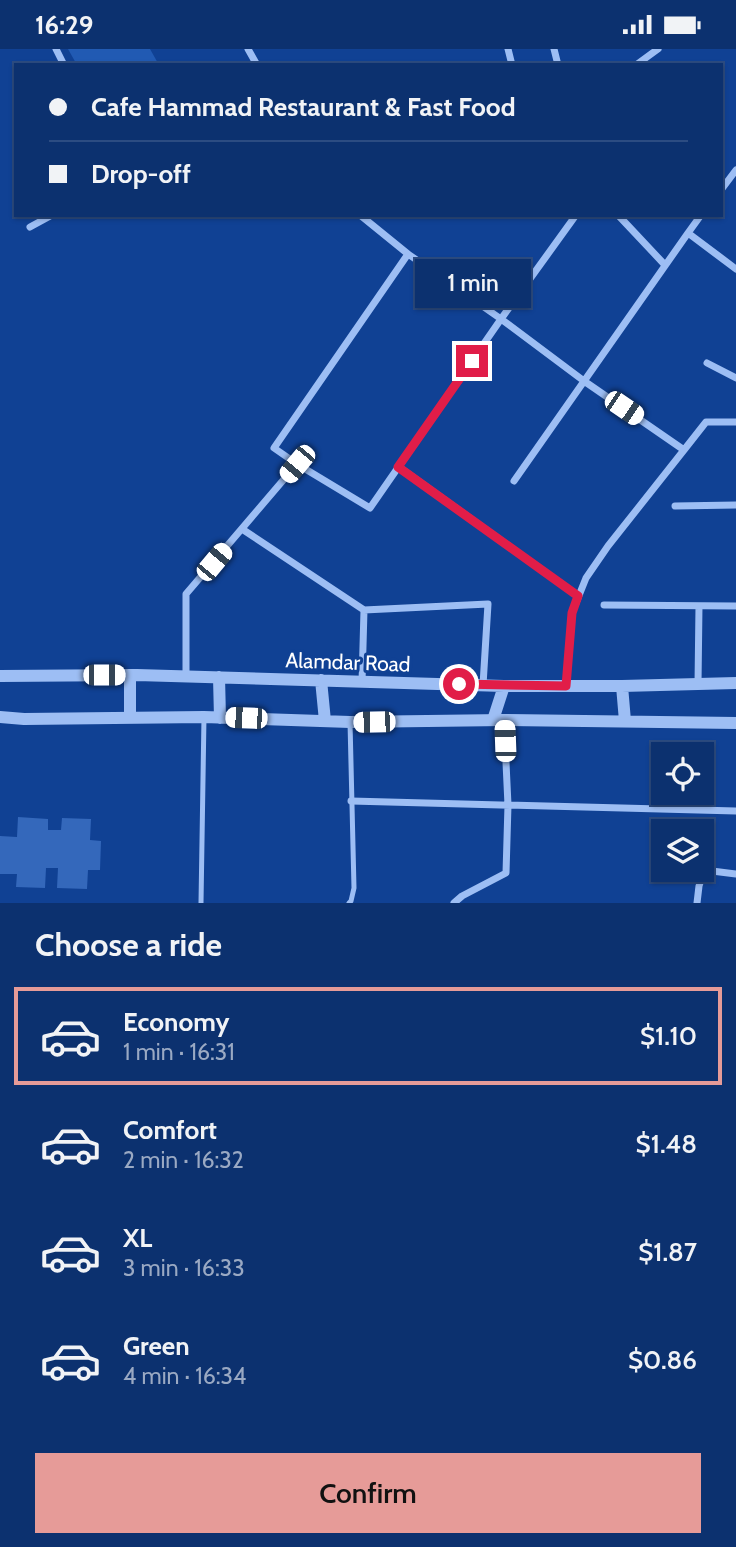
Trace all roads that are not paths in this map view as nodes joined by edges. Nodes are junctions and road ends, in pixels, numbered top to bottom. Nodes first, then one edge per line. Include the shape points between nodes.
1 (657, 49) edge
2 (639, 63) edge
3 (736, 170) edge
4 (723, 187) edge
5 (48, 217) edge
6 (362, 217) edge
7 (575, 217) edge
8 (620, 217) edge
9 (700, 217) edge
10 (30, 227) dead end
11 (688, 233) junction
12 (408, 254) junction
13 (666, 265) junction
14 (736, 269) edge
15 (501, 319) junction
16 (707, 363) dead end
17 (736, 378) edge
18 (584, 381) junction
19 (736, 422) edge
20 (684, 450) junction
21 (297, 464) junction
22 (398, 467) junction
23 (514, 481) dead end
24 (736, 505) edge
25 (676, 506) dead end
26 (242, 529) junction
27 (578, 596) junction
28 (604, 605) dead end
29 (699, 606) junction
30 (736, 606) edge
31 (364, 610) junction
32 (130, 675) junction
33 (0, 676) edge
34 (186, 676) junction
35 (219, 677) junction
36 (321, 680) junction
37 (362, 682) junction
38 (736, 683) edge
39 (698, 684) junction
40 (483, 685) junction
41 (504, 686) junction
42 (566, 686) junction
43 (622, 686) junction
44 (0, 717) edge
45 (204, 717) junction
46 (130, 718) junction
47 (220, 718) junction
48 (498, 720) junction
49 (325, 721) junction
50 (350, 722) junction
51 (625, 722) junction
52 (736, 723) edge
53 (351, 801) junction
54 (508, 805) junction
55 (736, 811) edge
56 (736, 874) edge
57 (201, 903) edge
58 (349, 903) edge
59 (454, 903) edge
60 (697, 903) edge

1 - 2 street
3 - 4 street
5 - 10 street
6 - 12 street
7 - 15 street
8 - 13 street
9 - 11 street
11 - 13 street
11 - 14 street
12 - 15 street
12 - 21 street via 274,448
13 - 18 street
15 - 18 street
15 - 22 street
16 - 17 street
18 - 20 street
18 - 23 street
19 - 20 street via 706,422
20 - 27 street via 608,545
21 - 22 street via 370,509
21 - 26 street
22 - 27 street
24 - 25 street
26 - 31 street
26 - 34 street via 186,594
27 - 42 street via 572,613
28 - 29 street
29 - 30 street
29 - 39 street
31 - 37 street
31 - 40 street via 488,604
32 - 33 street, Alamdar Road
32 - 34 street, Alamdar Road
32 - 46 street
34 - 35 street, Alamdar Road
35 - 36 street, Alamdar Road
35 - 47 street
36 - 37 street, Alamdar Road
36 - 49 street
37 - 40 street, Alamdar Road
38 - 39 street, Alamdar Road
39 - 43 street, Alamdar Road
40 - 41 street, Alamdar Road
41 - 42 street, Alamdar Road
41 - 48 street
42 - 43 street, Alamdar Road
43 - 51 street
44 - 46 street
45 - 46 street
45 - 47 street
45 - 57 lane
47 - 49 street
48 - 50 street
48 - 51 street
48 - 54 street
49 - 50 street
50 - 53 lane
51 - 52 street
53 - 54 street
53 - 58 lane via 354,888
54 - 55 street
54 - 59 street via 506,873
56 - 60 street via 703,874

